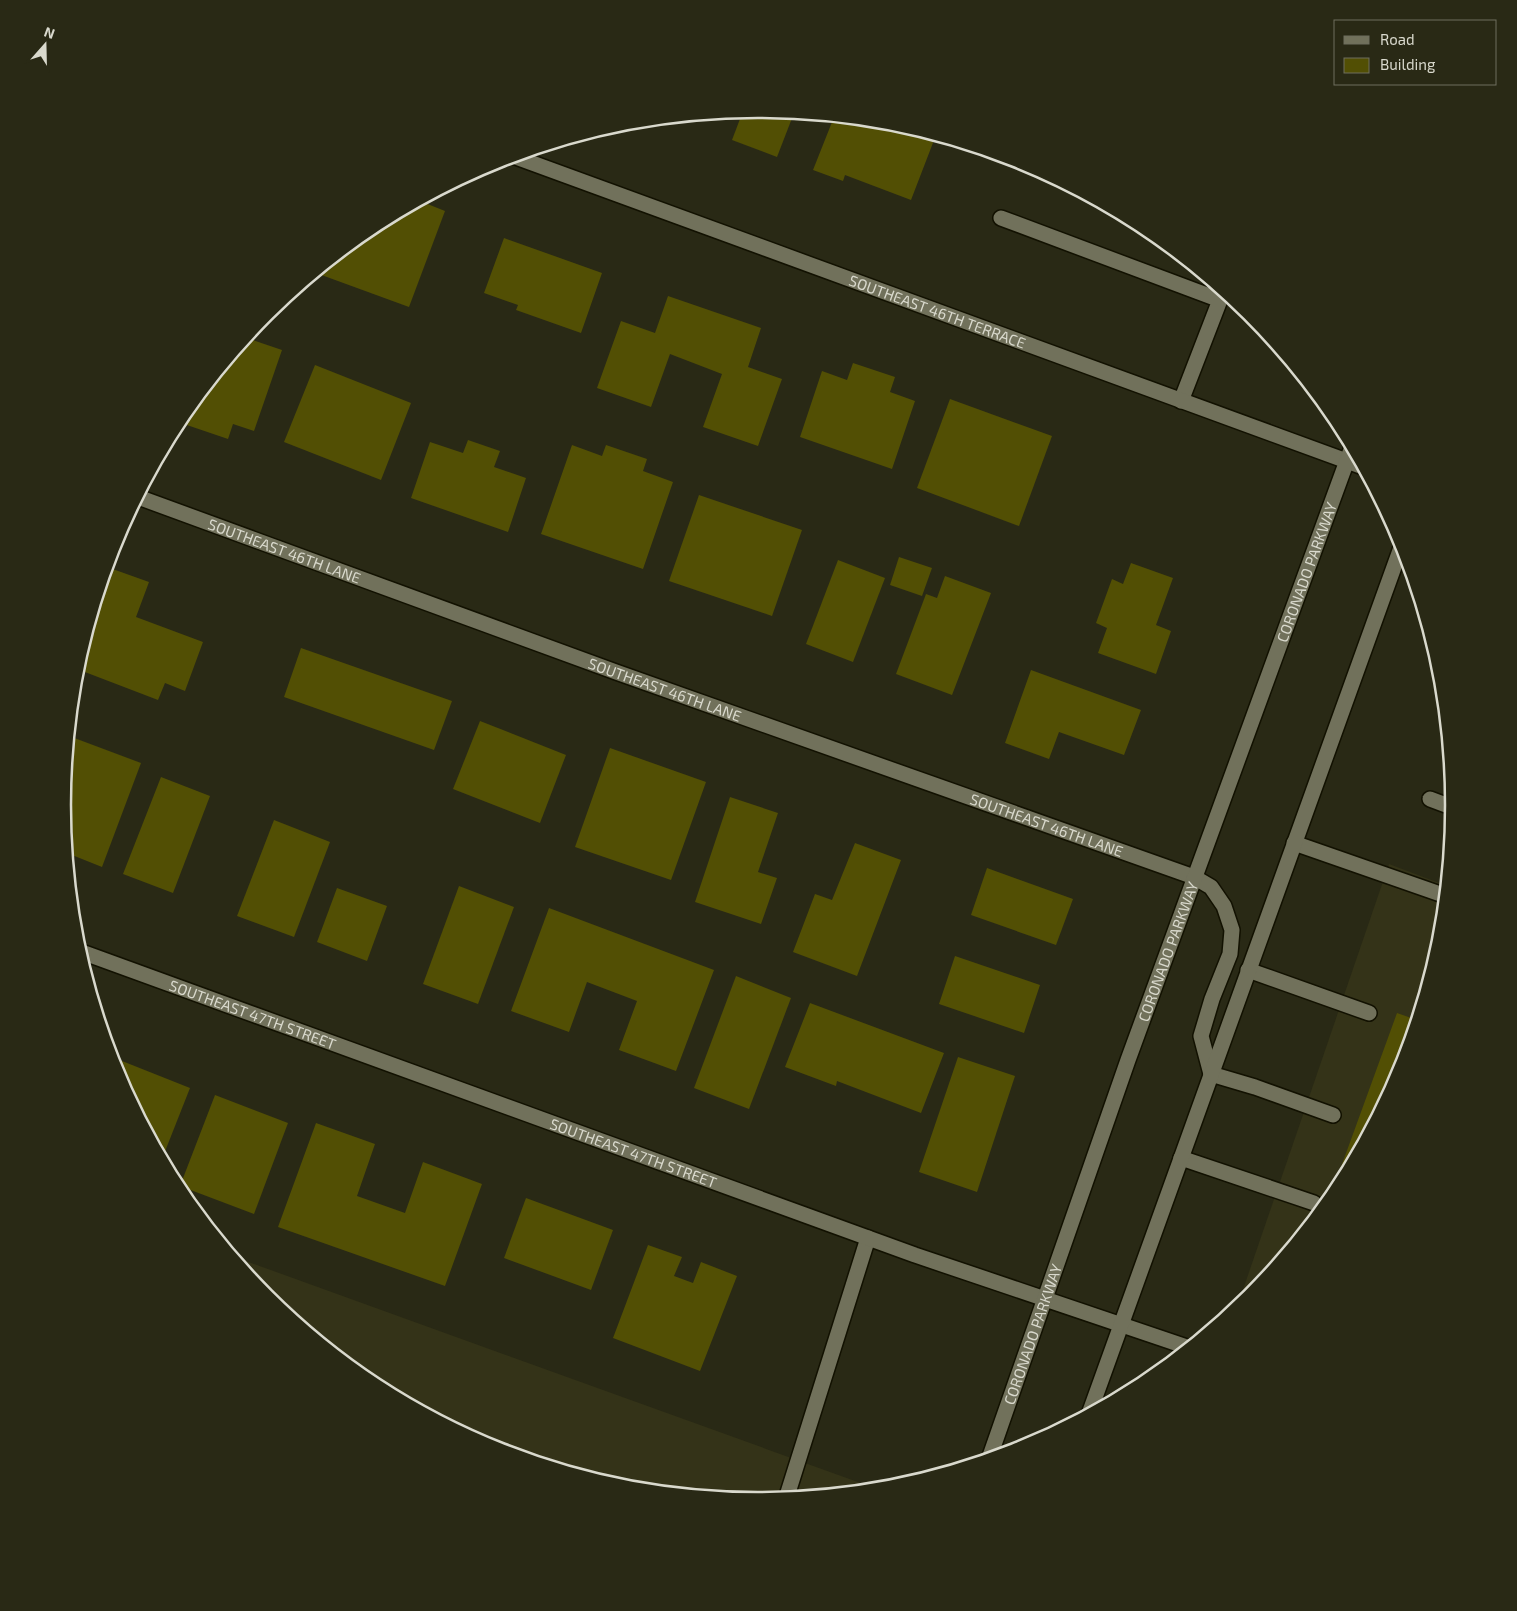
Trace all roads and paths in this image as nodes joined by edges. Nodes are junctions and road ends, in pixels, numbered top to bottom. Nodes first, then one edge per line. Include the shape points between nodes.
1 (524, 160) edge
2 (1001, 218) dead end
3 (1182, 401) junction
4 (1349, 455) edge
5 (1347, 461) junction
6 (1355, 464) edge
7 (144, 499) edge
8 (1397, 555) edge
9 (1430, 799) dead end
10 (1446, 805) edge
11 (1294, 843) junction
12 (1194, 877) junction
13 (1440, 894) edge
14 (87, 953) edge
15 (1248, 970) junction
16 (1369, 1013) dead end
17 (1211, 1074) junction
18 (1333, 1115) dead end
19 (1181, 1158) junction
20 (1314, 1203) dead end
21 (868, 1238) junction
22 (1045, 1299) junction
23 (1122, 1324) junction
24 (1183, 1346) edge
25 (1092, 1406) edge
26 (992, 1451) edge
27 (788, 1492) edge

1 - 3 street, SOUTHEAST 46TH TERRACE
2 - 3 street via 1220,300
3 - 5 street, SOUTHEAST 46TH TERRACE
4 - 5 street, CORONADO PARKWAY
5 - 6 street, SOUTHEAST 46TH TERRACE
5 - 12 street, CORONADO PARKWAY
7 - 12 street, SOUTHEAST 46TH LANE via 616,672
8 - 11 street
9 - 10 street
11 - 13 street
11 - 15 street
12 - 17 street, SOUTHEAST 46TH LANE via 1211,886 1224,906 1232,930 1230,954 1201,1036
12 - 22 street, CORONADO PARKWAY
14 - 21 street, SOUTHEAST 47TH STREET
15 - 16 street
15 - 17 street
17 - 18 street
17 - 19 street
19 - 20 street
19 - 23 street
21 - 22 street, SOUTHEAST 47TH STREET
21 - 27 street
22 - 23 street, SOUTHEAST 47TH STREET
22 - 26 street, CORONADO PARKWAY
23 - 24 street, SOUTHEAST 47TH STREET
23 - 25 street

